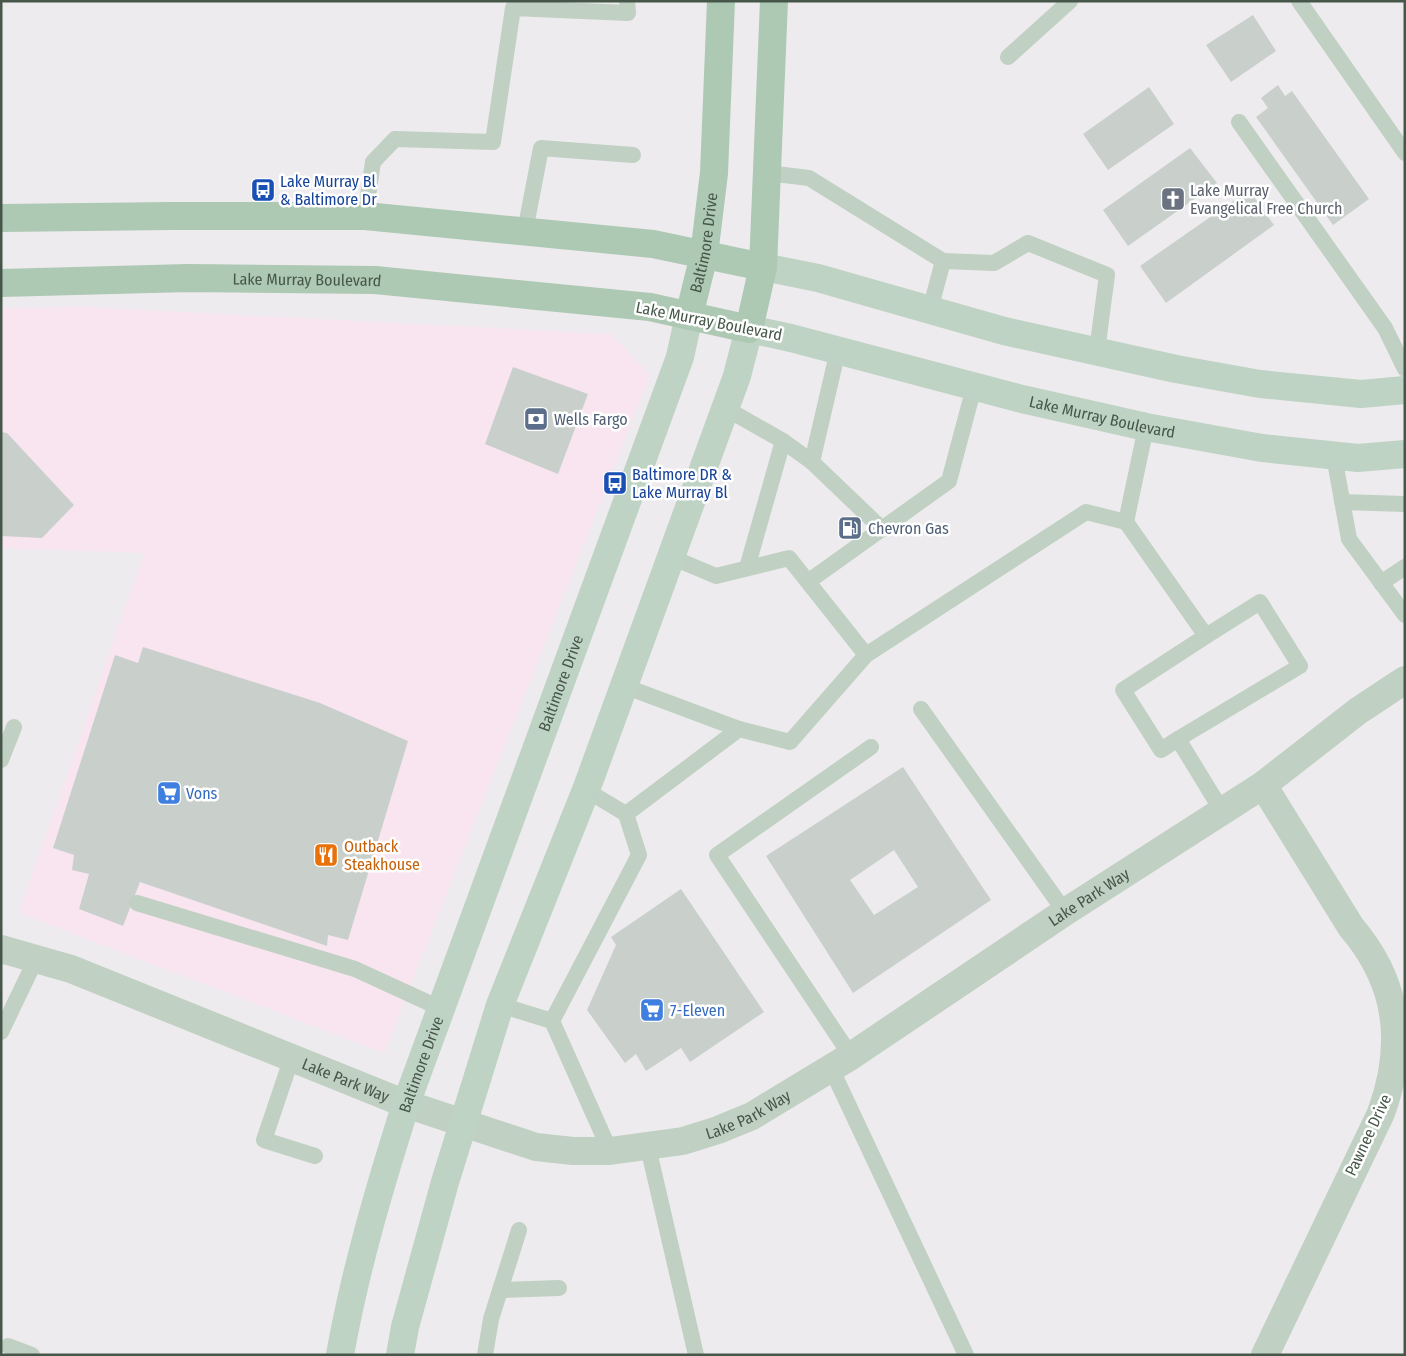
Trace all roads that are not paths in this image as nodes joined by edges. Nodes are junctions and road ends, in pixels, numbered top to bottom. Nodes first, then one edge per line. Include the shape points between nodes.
1 (627, 1) edge
2 (721, 1) edge
3 (774, 1) edge
4 (1070, 1) edge
5 (1299, 1) edge
6 (1008, 57) dead end
7 (1239, 122) dead end
8 (1405, 153) edge
9 (633, 154) dead end
10 (767, 173) junction
11 (365, 216) junction
12 (1, 218) edge
13 (524, 231) junction
14 (704, 255) junction
15 (944, 261) junction
16 (763, 266) junction
17 (1, 283) edge
18 (930, 310) junction
19 (689, 316) junction
20 (749, 329) junction
21 (838, 350) junction
22 (1097, 351) junction
23 (1405, 369) edge
24 (974, 387) junction
25 (1405, 390) edge
26 (725, 408) junction
27 (1146, 427) junction
28 (783, 441) junction
29 (1405, 454) edge
30 (1334, 456) junction
31 (812, 462) junction
32 (1342, 502) junction
33 (1405, 504) edge
34 (1126, 522) junction
35 (882, 529) junction
36 (671, 557) junction
37 (1405, 567) edge
38 (747, 568) junction
39 (809, 581) junction
40 (1381, 583) junction
41 (1405, 615) edge
42 (1206, 636) junction
43 (866, 655) junction
44 (1405, 680) edge
45 (624, 686) junction
46 (921, 709) dead end
47 (14, 727) dead end
48 (739, 729) junction
49 (1178, 738) junction
50 (871, 747) dead end
51 (1, 760) edge
52 (1263, 785) junction
53 (586, 790) junction
54 (1222, 811) junction
55 (626, 814) junction
56 (137, 903) dead end
57 (1065, 912) junction
58 (1, 949) edge
59 (36, 959) junction
60 (500, 1005) junction
61 (442, 1010) junction
62 (552, 1021) junction
63 (1, 1032) edge
64 (1401, 1039) edge
65 (292, 1057) junction
66 (841, 1062) junction
67 (406, 1104) junction
68 (463, 1124) junction
69 (648, 1147) junction
70 (610, 1151) junction
71 (315, 1156) dead end
72 (520, 1230) dead end
73 (559, 1288) dead end
74 (500, 1290) junction
75 (8, 1346) dead end
76 (32, 1355) edge
77 (340, 1355) edge
78 (400, 1355) edge
79 (485, 1355) edge
80 (696, 1355) edge
81 (966, 1355) edge
82 (1265, 1355) edge

1 - 11 lane via 628,13 513,8 493,142 395,139 373,162
2 - 14 main road, Baltimore Drive via 714,173
3 - 10 main road
4 - 6 lane
5 - 8 lane
7 - 23 lane via 1385,328
9 - 13 lane via 541,148
10 - 15 lane via 809,178
10 - 16 main road
11 - 12 main road
11 - 13 main road
13 - 14 main road via 653,244
14 - 16 main road
14 - 19 main road, Baltimore Drive
15 - 18 lane
15 - 22 lane via 994,263 1028,243 1107,274
16 - 18 main road
16 - 20 main road
17 - 19 main road, Lake Murray Boulevard via 188,278 375,280 650,307
18 - 22 main road via 1004,331
19 - 20 main road, Lake Murray Boulevard
19 - 61 main road, Baltimore Drive via 680,357
20 - 21 main road, Lake Murray Boulevard
20 - 26 main road
21 - 24 main road, Lake Murray Boulevard
21 - 31 lane
22 - 25 main road via 1260,384 1361,394
24 - 27 main road, Lake Murray Boulevard
24 - 35 lane via 949,481
26 - 28 lane
26 - 36 main road
27 - 30 main road, Lake Murray Boulevard via 1262,448
27 - 34 lane
28 - 31 lane
28 - 38 lane
29 - 30 main road, Lake Murray Boulevard via 1358,458
30 - 32 lane
31 - 35 lane
32 - 33 lane
32 - 40 lane via 1348,539
34 - 42 lane
34 - 43 lane via 1086,512
35 - 39 lane
36 - 38 lane via 716,576
36 - 45 main road
37 - 40 lane
38 - 39 lane via 789,558
39 - 43 lane
40 - 41 lane
42 - 49 lane via 1123,690 1161,750
42 - 49 lane via 1260,602 1300,666
43 - 48 lane via 790,742
44 - 52 street, Lake Park Way via 1358,711
45 - 48 lane
45 - 53 main road
46 - 57 lane
47 - 51 lane
48 - 55 lane
49 - 54 lane
50 - 66 lane via 717,855
52 - 54 street, Lake Park Way
52 - 64 street, Pawnee Drive via 1351,927 1378,964 1394,1007
53 - 55 lane
53 - 60 main road
54 - 57 street, Lake Park Way
55 - 62 lane via 638,855
56 - 61 lane via 354,969
57 - 66 street, Lake Park Way
58 - 59 street, Lake Park Way
59 - 63 lane
59 - 65 street, Lake Park Way via 71,969
60 - 62 lane
60 - 68 main road
61 - 67 main road, Baltimore Drive
62 - 70 lane
64 - 82 street, Pawnee Drive via 1381,1113
65 - 67 street, Lake Park Way
65 - 71 lane via 264,1140
66 - 69 street, Lake Park Way via 752,1116 683,1141
66 - 81 lane
67 - 68 street, Lake Park Way
67 - 77 main road, Baltimore Drive via 348,1311
68 - 70 street, Lake Park Way via 536,1147
68 - 78 main road via 405,1327
69 - 70 street, Lake Park Way
69 - 80 lane
72 - 74 lane
73 - 74 lane
74 - 79 lane
75 - 76 lane

